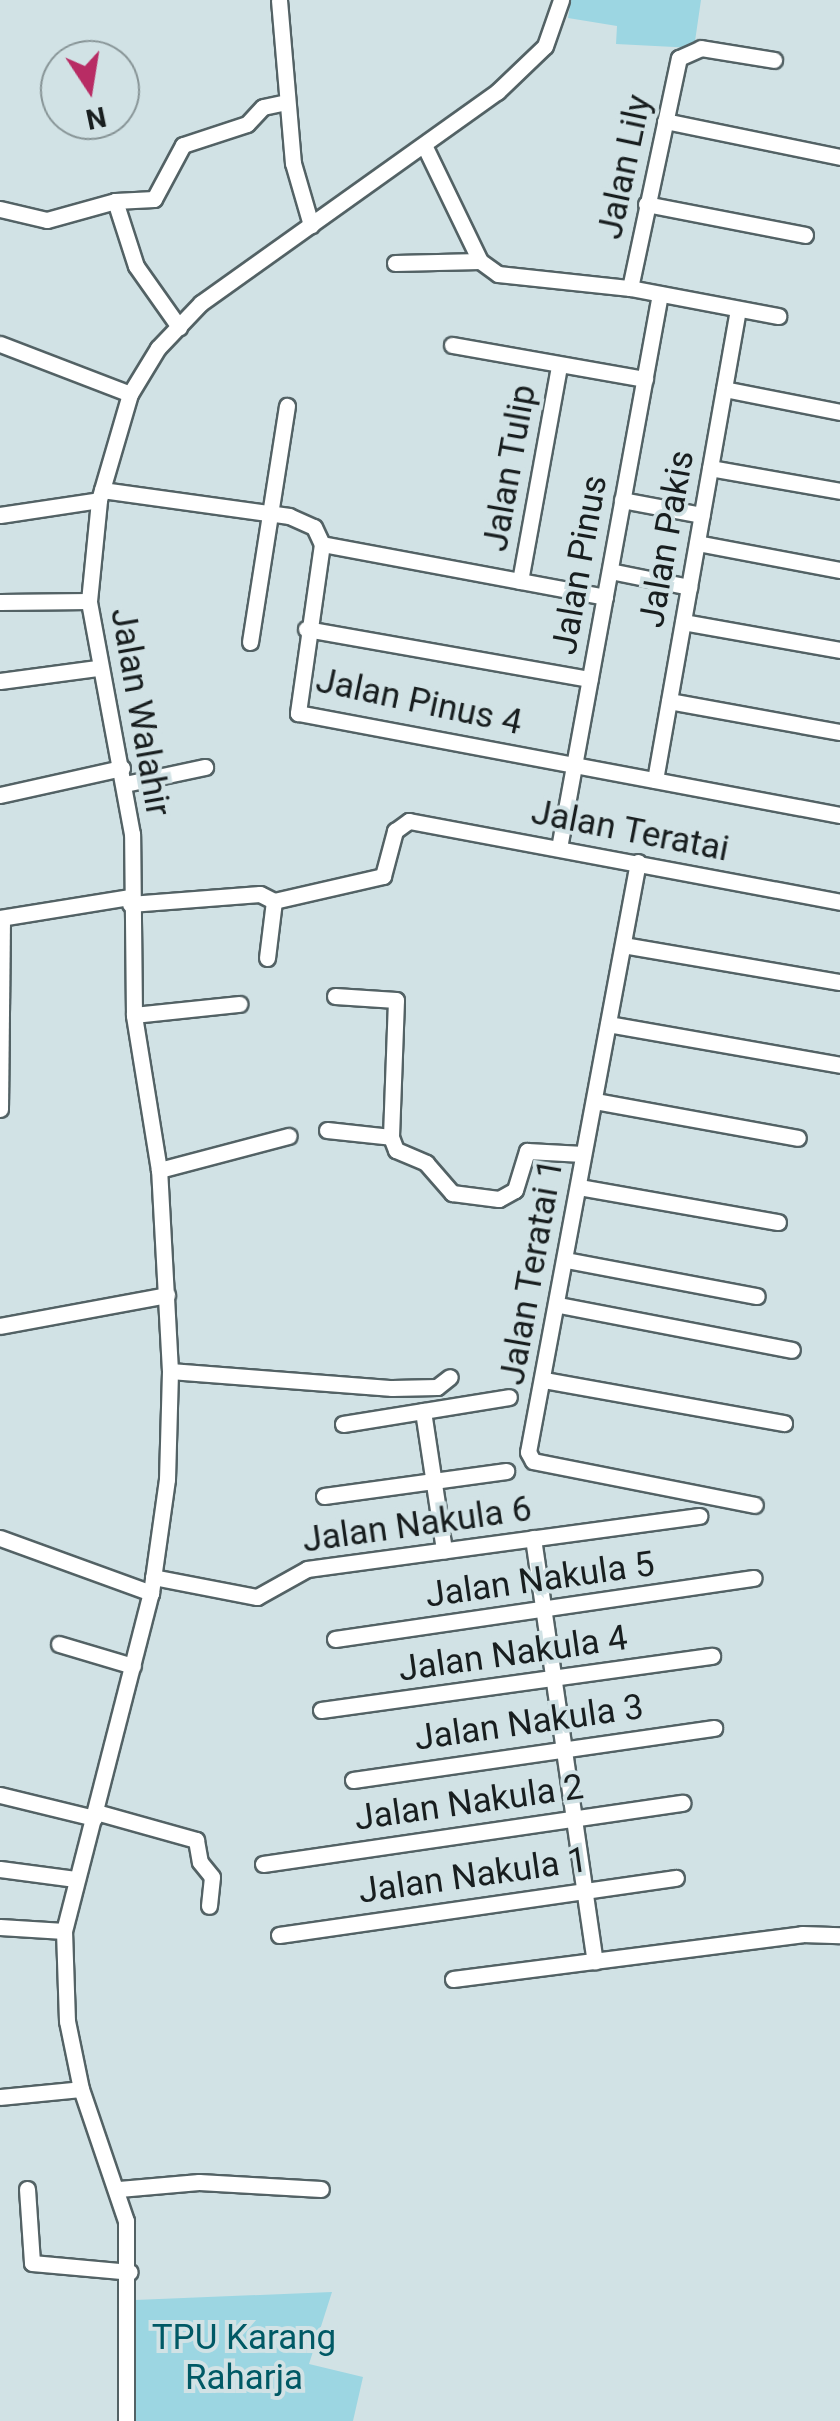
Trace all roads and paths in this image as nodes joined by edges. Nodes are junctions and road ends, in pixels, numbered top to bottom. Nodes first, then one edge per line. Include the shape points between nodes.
1 (278, 0) edge
2 (561, 0) edge
3 (774, 60) dead end
4 (286, 102) junction
5 (665, 121) junction
6 (424, 144) junction
7 (840, 157) edge
8 (115, 201) junction
9 (646, 204) junction
10 (0, 209) edge
11 (311, 225) junction
12 (805, 235) dead end
13 (480, 260) junction
14 (396, 263) dead end
15 (630, 288) junction
16 (660, 294) junction
17 (738, 309) junction
18 (778, 316) dead end
19 (179, 327) junction
20 (0, 344) edge
21 (452, 345) dead end
22 (559, 366) junction
23 (645, 379) junction
24 (724, 389) junction
25 (130, 394) junction
26 (287, 406) dead end
27 (840, 412) edge
28 (710, 468) junction
29 (840, 491) edge
30 (100, 495) junction
31 (622, 500) junction
32 (272, 512) junction
33 (0, 515) edge
34 (702, 515) junction
35 (322, 544) junction
36 (697, 544) junction
37 (840, 570) edge
38 (610, 571) junction
39 (520, 581) junction
40 (689, 587) junction
41 (605, 597) junction
42 (89, 601) junction
43 (0, 602) edge
44 (683, 622) junction
45 (306, 628) junction
46 (250, 642) dead end
47 (840, 650) edge
48 (97, 668) junction
49 (590, 679) junction
50 (0, 682) edge
51 (669, 701) junction
52 (840, 732) edge
53 (574, 765) junction
54 (205, 767) dead end
55 (123, 776) junction
56 (655, 780) junction
57 (0, 795) edge
58 (840, 814) edge
59 (559, 848) junction
60 (638, 862) junction
61 (130, 901) junction
62 (274, 901) junction
63 (840, 902) edge
64 (1, 918) edge
65 (622, 945) junction
66 (267, 958) dead end
67 (840, 982) edge
68 (334, 996) dead end
69 (239, 1004) dead end
70 (134, 1014) junction
71 (608, 1024) junction
72 (840, 1065) edge
73 (595, 1102) junction
74 (0, 1109) edge
75 (327, 1130) dead end
76 (289, 1136) dead end
77 (390, 1137) junction
78 (798, 1138) dead end
79 (583, 1154) junction
80 (159, 1170) junction
81 (579, 1187) junction
82 (778, 1222) dead end
83 (566, 1260) junction
84 (167, 1294) junction
85 (756, 1296) dead end
86 (559, 1305) junction
87 (0, 1326) edge
88 (792, 1350) dead end
89 (170, 1371) junction
90 (450, 1377) dead end
91 (544, 1380) junction
92 (509, 1397) dead end
93 (423, 1411) junction
94 (784, 1422) dead end
95 (343, 1424) dead end
96 (506, 1471) dead end
97 (434, 1482) junction
98 (324, 1496) dead end
99 (755, 1505) dead end
100 (699, 1516) dead end
101 (0, 1538) edge
102 (533, 1538) junction
103 (444, 1550) junction
104 (754, 1578) dead end
105 (152, 1585) junction
106 (544, 1611) junction
107 (334, 1638) dead end
108 (59, 1644) dead end
109 (712, 1656) dead end
110 (133, 1666) junction
111 (554, 1679) junction
112 (321, 1710) dead end
113 (714, 1728) dead end
114 (564, 1747) junction
115 (354, 1780) dead end
116 (0, 1795) edge
117 (683, 1803) dead end
118 (95, 1814) junction
119 (574, 1818) junction
120 (263, 1864) dead end
121 (0, 1869) edge
122 (75, 1878) junction
123 (676, 1878) dead end
124 (585, 1890) junction
125 (209, 1906) dead end
126 (0, 1927) edge
127 (64, 1930) junction
128 (279, 1935) dead end
129 (840, 1936) edge
130 (596, 1961) junction
131 (454, 1980) dead end
132 (81, 2089) junction
133 (0, 2098) edge
134 (27, 2189) dead end
135 (119, 2189) junction
136 (321, 2190) dead end
137 (130, 2272) junction
138 (126, 2421) edge

1 - 4 street
2 - 6 street, Jalan Walahir via 545,46
3 - 5 street, Jalan Lily via 701,48 680,58
4 - 8 street via 183,145 154,200
4 - 11 street via 293,163
5 - 7 street
5 - 9 street, Jalan Lily
6 - 11 street, Jalan Walahir
6 - 13 street
8 - 10 street via 48,220
8 - 19 street via 136,266
9 - 12 street
9 - 15 street, Jalan Lily
11 - 19 street, Jalan Walahir via 201,303
13 - 14 street
13 - 15 street via 498,274
15 - 16 street
16 - 17 street
16 - 23 street, Jalan Pinus
17 - 18 street
17 - 24 street, Jalan Pakis
19 - 25 street, Jalan Walahir
20 - 25 street
21 - 22 street
22 - 23 street
22 - 39 street, Jalan Tulip
23 - 31 street, Jalan Pinus
24 - 27 street
24 - 28 street, Jalan Pakis
25 - 30 street, Jalan Walahir
26 - 32 street
28 - 29 street
28 - 34 street, Jalan Pakis
30 - 32 street
30 - 33 street
30 - 42 street, Jalan Walahir
31 - 34 street
31 - 38 street, Jalan Pinus
32 - 35 street via 304,520
32 - 46 street
34 - 36 street, Jalan Pakis
35 - 39 street
35 - 45 street, Jalan Pinus 4
36 - 37 street
36 - 40 street, Jalan Pakis
38 - 40 street
38 - 41 street, Jalan Pinus
39 - 41 street
40 - 44 street, Jalan Pakis
41 - 49 street, Jalan Pinus
42 - 43 street
42 - 48 street, Jalan Walahir
44 - 47 street
44 - 51 street, Jalan Pakis
45 - 49 street
45 - 53 street, Jalan Pinus 4 via 298,712
48 - 50 street
48 - 55 street, Jalan Walahir
49 - 53 street, Jalan Pinus
51 - 52 street
51 - 56 street, Jalan Pakis
53 - 56 street
53 - 59 street, Jalan Pinus
54 - 55 street
55 - 57 street
55 - 61 street, Jalan Walahir via 132,834
56 - 58 street
59 - 60 street, Jalan Teratai
59 - 62 street, Jalan Teratai via 409,821 395,831 383,876
60 - 63 street, Jalan Teratai
60 - 65 street, Jalan Teratai 1
61 - 62 street via 260,894
61 - 64 street
61 - 70 street, Jalan Walahir
62 - 66 street
64 - 74 street
65 - 67 street
65 - 71 street, Jalan Teratai 1
68 - 77 street via 396,1000
69 - 70 street
70 - 80 street, Jalan Walahir
71 - 72 street
71 - 73 street, Jalan Teratai 1
73 - 78 street
73 - 79 street, Jalan Teratai 1
75 - 77 street
76 - 80 street
77 - 79 street via 396,1150 426,1163 462,1197 506,1197 528,1151
79 - 81 street, Jalan Teratai 1
80 - 84 street, Jalan Walahir
81 - 82 street
81 - 83 street, Jalan Teratai 1
83 - 85 street
83 - 86 street, Jalan Teratai 1
84 - 87 street
84 - 89 street, Jalan Walahir
86 - 88 street
86 - 91 street, Jalan Teratai 1
89 - 90 street via 392,1388 437,1387
89 - 105 street, Jalan Walahir via 167,1479
91 - 94 street
91 - 99 street, Jalan Teratai 1 via 528,1452 533,1461
92 - 93 street
93 - 95 street
93 - 97 street
96 - 97 street
97 - 98 street
97 - 103 street
100 - 102 street, Jalan Nakula 6
101 - 105 street, Jalan Nakula 6
102 - 103 street, Jalan Nakula 6
102 - 106 street
103 - 105 street, Jalan Nakula 6 via 307,1569 257,1598
104 - 106 street, Jalan Nakula 5
105 - 110 street, Jalan Walahir
106 - 107 street, Jalan Nakula 5
106 - 111 street
108 - 110 street
109 - 111 street, Jalan Nakula 4
110 - 118 street, Jalan Walahir
111 - 112 street, Jalan Nakula 4
111 - 114 street
113 - 114 street, Jalan Nakula 3
114 - 115 street, Jalan Nakula 3
114 - 119 street
116 - 118 street
117 - 119 street, Jalan Nakula 2
118 - 122 street, Jalan Walahir
118 - 125 street via 196,1840 200,1862 212,1876
119 - 120 street, Jalan Nakula 2
119 - 124 street
121 - 122 street
122 - 127 street, Jalan Walahir
123 - 124 street, Jalan Nakula 1
124 - 128 street, Jalan Nakula 1
124 - 130 street
126 - 127 street
127 - 132 street, Jalan Walahir via 67,2021
129 - 130 street via 802,1934
130 - 131 street
132 - 133 street
132 - 135 street, Jalan Walahir
134 - 137 street via 32,2264
135 - 136 street via 199,2182
135 - 137 street, Jalan Walahir
137 - 138 street, Jalan Walahir

